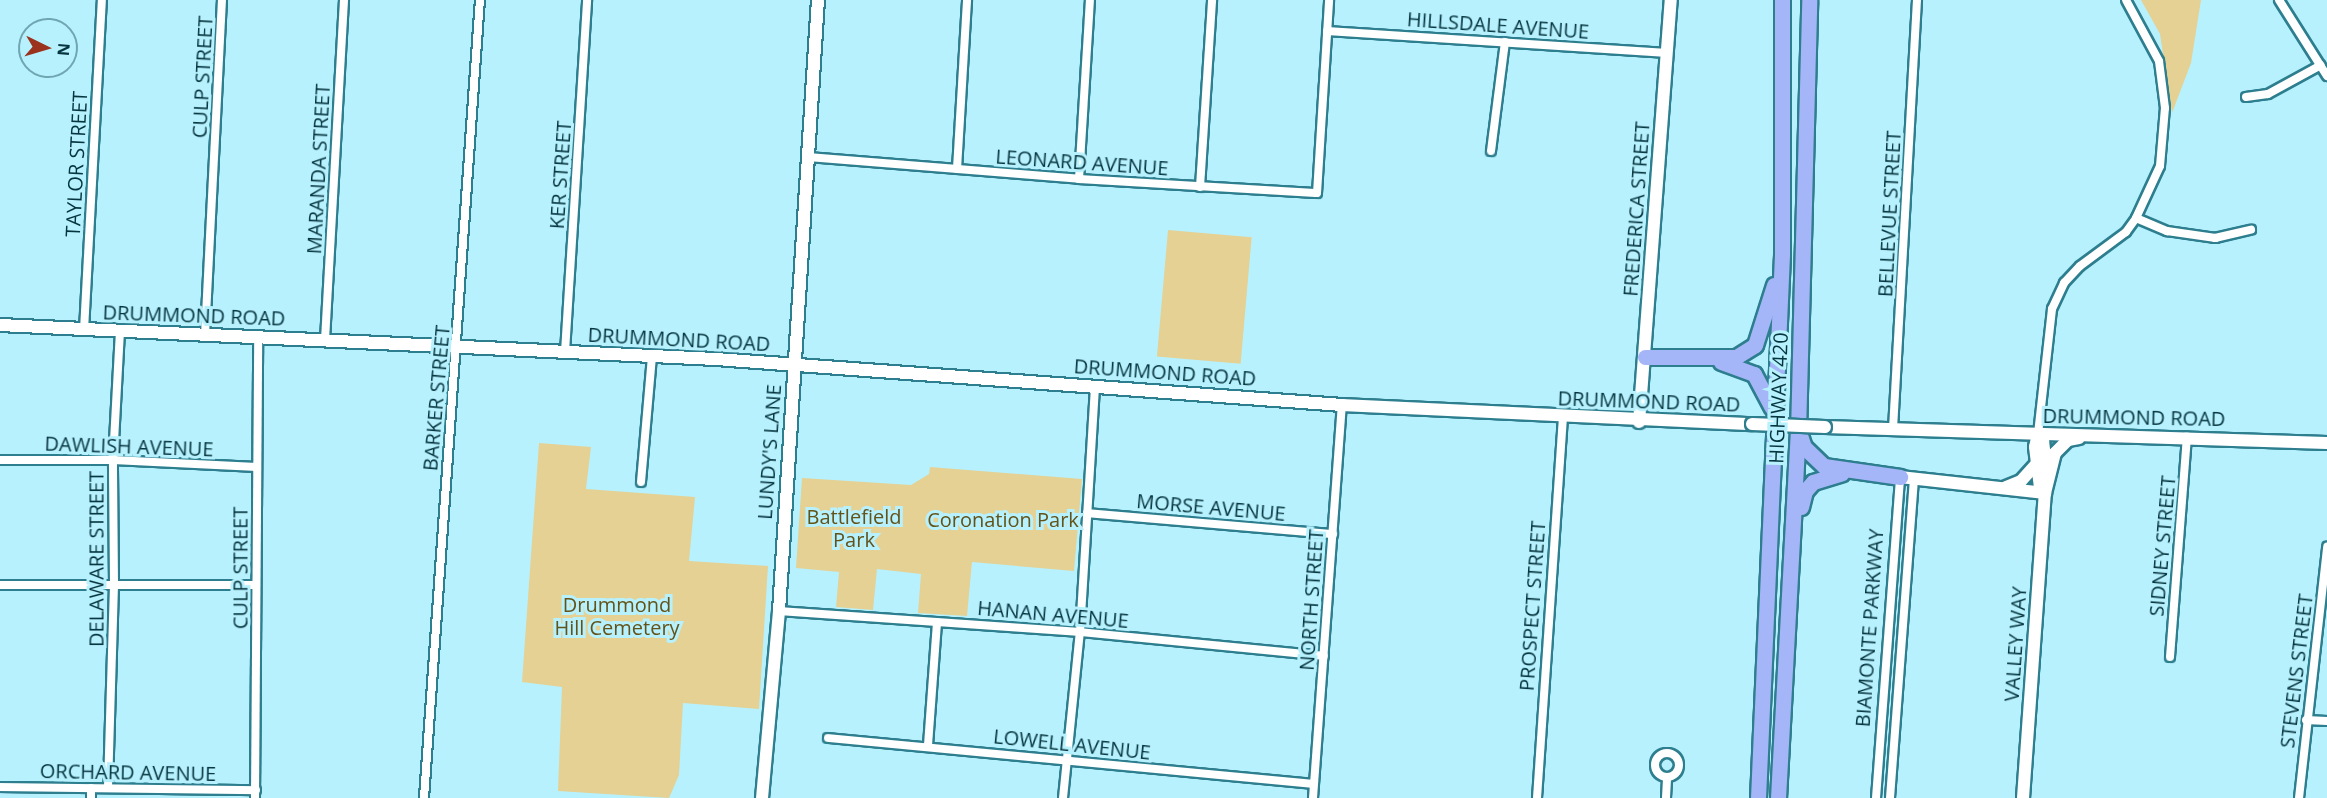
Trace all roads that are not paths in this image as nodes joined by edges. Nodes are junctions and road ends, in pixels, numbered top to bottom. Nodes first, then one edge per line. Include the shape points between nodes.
1 (102, 0) edge
2 (222, 0) edge
3 (344, 0) edge
4 (480, 0) edge
5 (587, 0) edge
6 (818, 0) edge
7 (967, 0) edge
8 (1090, 0) edge
9 (1212, 0) edge
10 (1329, 0) edge
11 (1671, 0) edge
12 (1783, 0) edge
13 (1809, 0) edge
14 (1917, 0) edge
15 (2126, 0) edge
16 (2279, 0) edge
17 (1327, 31) junction
18 (1504, 42) junction
19 (1667, 53) junction
20 (2321, 65) junction
21 (2327, 76) edge
22 (2247, 97) dead end
23 (1491, 150) dead end
24 (808, 156) junction
25 (957, 169) junction
26 (1079, 179) junction
27 (1200, 187) junction
28 (2136, 218) junction
29 (2251, 230) dead end
30 (1782, 254) junction
31 (0, 325) edge
32 (84, 330) junction
33 (120, 331) junction
34 (205, 335) junction
35 (258, 338) junction
36 (325, 340) junction
37 (457, 348) junction
38 (565, 352) junction
39 (652, 356) junction
40 (1645, 357) junction
41 (1706, 359) junction
42 (794, 365) junction
43 (1095, 386) junction
44 (1342, 405) junction
45 (1563, 417) junction
46 (1776, 419) junction
47 (1639, 422) junction
48 (1893, 429) junction
49 (1798, 432) junction
50 (2038, 434) junction
51 (2098, 436) junction
52 (2187, 437) junction
53 (2327, 442) edge
54 (0, 460) edge
55 (113, 460) junction
56 (2037, 463) junction
57 (257, 467) junction
58 (1850, 472) junction
59 (1907, 477) junction
60 (641, 482) dead end
61 (2046, 487) junction
62 (1995, 488) junction
63 (1087, 513) junction
64 (1333, 534) junction
65 (1792, 542) junction
66 (2327, 547) edge
67 (114, 584) junction
68 (0, 585) edge
69 (256, 585) junction
70 (779, 610) junction
71 (937, 622) junction
72 (1080, 632) junction
73 (1324, 656) junction
74 (2169, 657) dead end
75 (2306, 720) junction
76 (2327, 722) edge
77 (828, 738) dead end
78 (928, 745) junction
79 (1069, 761) junction
80 (1667, 777) dead end
81 (1313, 784) junction
82 (0, 787) edge
83 (108, 787) junction
84 (91, 793) edge
85 (256, 794) edge
86 (424, 798) edge
87 (762, 798) edge
88 (1063, 798) edge
89 (1313, 798) edge
90 (1537, 798) edge
91 (1666, 798) edge
92 (1758, 798) edge
93 (1778, 798) edge
94 (1876, 798) edge
95 (1890, 798) edge
96 (2023, 798) edge
97 (2299, 798) edge

1 - 32 street, TAYLOR STREET
2 - 34 street, CULP STREET
3 - 36 street, MARANDA STREET
4 - 37 street, BARKER STREET
5 - 38 street, KER STREET
6 - 24 main road, LUNDY'S LANE
7 - 25 street
8 - 26 street
9 - 27 street
10 - 17 street
11 - 19 main road, FREDERICA STREET
12 - 30 highway, HIGHWAY 420
13 - 49 highway, HIGHWAY 420
14 - 48 street, BELLEVUE STREET
15 - 28 street, VALLEY WAY via 2159,61 2165,108 2158,174
16 - 20 street
17 - 18 street, HILLSDALE AVENUE
17 - 27 street, LEONARD AVENUE via 1317,194
18 - 19 street, HILLSDALE AVENUE
18 - 23 street
19 - 40 main road, FREDERICA STREET
20 - 21 street
20 - 22 street via 2268,94
24 - 25 street, LEONARD AVENUE
24 - 42 main road, LUNDY'S LANE
25 - 26 street, LEONARD AVENUE
26 - 27 street, LEONARD AVENUE
28 - 29 street via 2167,231 2214,238
28 - 50 street, VALLEY WAY via 2126,232 2064,283 2052,309
30 - 41 highway via 1765,323 1755,345 1736,357
30 - 46 highway, HIGHWAY 420
31 - 32 main road, DRUMMOND ROAD
32 - 33 main road, DRUMMOND ROAD
33 - 34 main road, DRUMMOND ROAD
33 - 55 street, DELAWARE STREET
34 - 35 main road, DRUMMOND ROAD
35 - 36 main road, DRUMMOND ROAD
35 - 57 street, CULP STREET
36 - 37 main road, DRUMMOND ROAD
37 - 38 main road, DRUMMOND ROAD
37 - 86 street, BARKER STREET
38 - 39 main road, DRUMMOND ROAD
39 - 42 main road, DRUMMOND ROAD
39 - 60 street
40 - 41 highway
40 - 47 main road, FREDERICA STREET
41 - 46 highway via 1754,374 1767,391
42 - 43 main road, DRUMMOND ROAD
42 - 70 main road, LUNDY'S LANE
43 - 44 main road, DRUMMOND ROAD
43 - 63 street
44 - 45 main road, DRUMMOND ROAD
44 - 64 street, NORTH STREET
45 - 47 main road, DRUMMOND ROAD
45 - 90 street, PROSPECT STREET
46 - 92 highway, HIGHWAY 420
47 - 48 main road, DRUMMOND ROAD, bridge
48 - 50 main road, DRUMMOND ROAD
49 - 58 highway via 1804,447 1824,466
49 - 65 highway, HIGHWAY 420
50 - 51 main road, DRUMMOND ROAD
50 - 56 main road, VALLEY WAY via 2034,441
50 - 61 main road, VALLEY WAY via 2043,441
51 - 52 main road, DRUMMOND ROAD
51 - 61 main road via 2068,440 2061,445
52 - 53 main road, DRUMMOND ROAD
52 - 74 street, SIDNEY STREET
54 - 55 street, DAWLISH AVENUE
55 - 57 street, DAWLISH AVENUE
55 - 67 street, DELAWARE STREET
56 - 61 main road, VALLEY WAY via 2040,486
56 - 62 main road via 2017,483
57 - 69 street, CULP STREET
58 - 59 highway
58 - 65 highway via 1820,477 1805,491
59 - 62 main road
59 - 94 street, BIAMONTE PARKWAY
59 - 95 street, BIAMONTE PARKWAY
61 - 62 main road
61 - 96 main road, VALLEY WAY
63 - 64 street, MORSE AVENUE
63 - 72 street
64 - 73 street, NORTH STREET
65 - 93 highway, HIGHWAY 420
66 - 75 street, STEVENS STREET
67 - 68 street
67 - 69 street
67 - 83 street, DELAWARE STREET
69 - 85 street, CULP STREET
70 - 71 street, HANAN AVENUE
70 - 87 main road, LUNDY'S LANE
71 - 72 street, HANAN AVENUE
71 - 78 street
72 - 73 street, HANAN AVENUE
72 - 79 street
73 - 81 street, NORTH STREET
75 - 76 street
75 - 97 street, STEVENS STREET
77 - 78 street, LOWELL AVENUE
78 - 79 street, LOWELL AVENUE
79 - 81 street, LOWELL AVENUE
79 - 88 street
80 - 91 street
81 - 89 street, NORTH STREET
82 - 84 street, ORCHARD AVENUE
83 - 84 street, ORCHARD AVENUE
83 - 85 street, ORCHARD AVENUE

